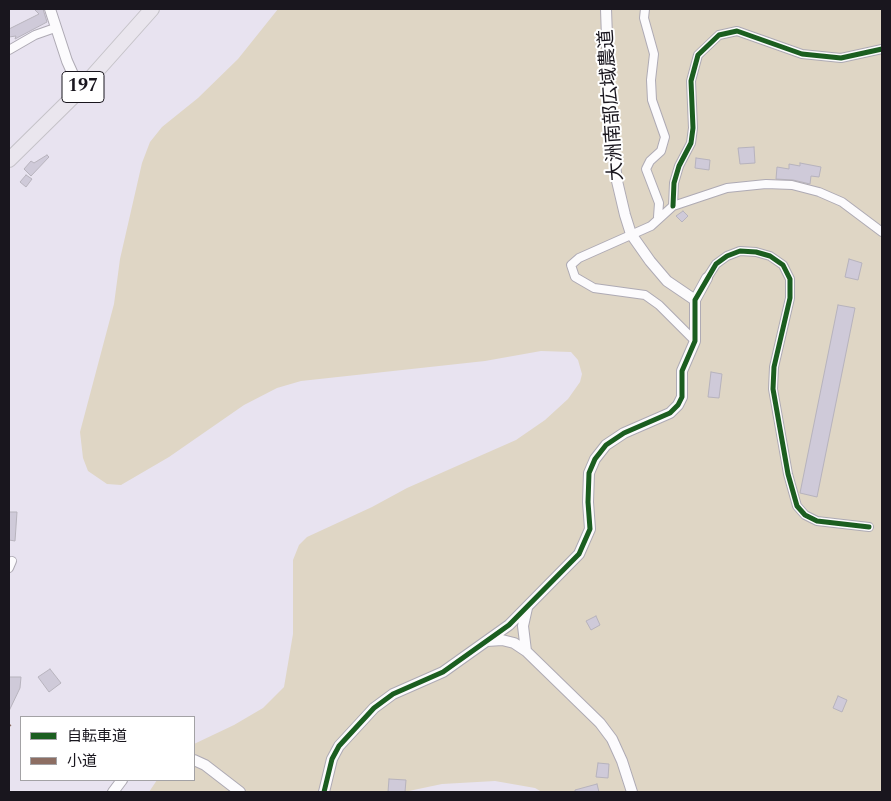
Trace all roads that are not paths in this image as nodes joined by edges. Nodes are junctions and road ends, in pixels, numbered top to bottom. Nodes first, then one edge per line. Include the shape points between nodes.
1 (50, 9) edge
2 (152, 9) edge
3 (606, 9) edge
4 (645, 9) edge
5 (55, 28) junction
6 (882, 49) edge
7 (9, 50) edge
8 (80, 90) junction
9 (9, 160) edge
10 (673, 206) junction
11 (658, 217) junction
12 (882, 232) edge
13 (631, 234) junction
14 (707, 278) joint
15 (695, 300) junction
16 (695, 341) junction
17 (869, 527) dead end
18 (527, 608) junction
19 (486, 641) junction
20 (526, 651) junction
21 (195, 760) edge
22 (121, 781) edge
23 (113, 792) edge
24 (240, 792) edge
25 (324, 792) edge
26 (632, 792) edge

1 - 5 street
2 - 8 highway, 197
3 - 13 street, 大洲南部広域農道 via 611,133 617,181
4 - 11 street via 644,18 654,54 652,100 665,137 661,151 646,169 659,203
5 - 7 street
5 - 8 street
6 - 10 street via 841,58 802,54 737,31 720,34 698,55 691,81 691,143 678,166
8 - 9 highway, 197
10 - 11 street
10 - 12 street via 728,188 792,185 842,202
11 - 13 street via 651,226
13 - 15 street, 大洲南部広域農道 via 667,281
13 - 16 street via 579,258 571,265 575,277 594,288 645,295
14 - 15 street
14 - 17 street via 716,264 740,251 770,256 783,265 790,279 790,298 774,368 773,388 797,506 817,521
15 - 16 street
16 - 18 street via 682,372 682,397 678,405 670,413 624,433 606,445 595,459 589,473 590,529 585,544
18 - 19 street
18 - 20 street via 523,632
19 - 20 street via 514,643
19 - 25 street via 443,672 393,694 374,708 339,746 332,759
20 - 26 street via 600,722 612,739
21 - 24 street
22 - 23 street

